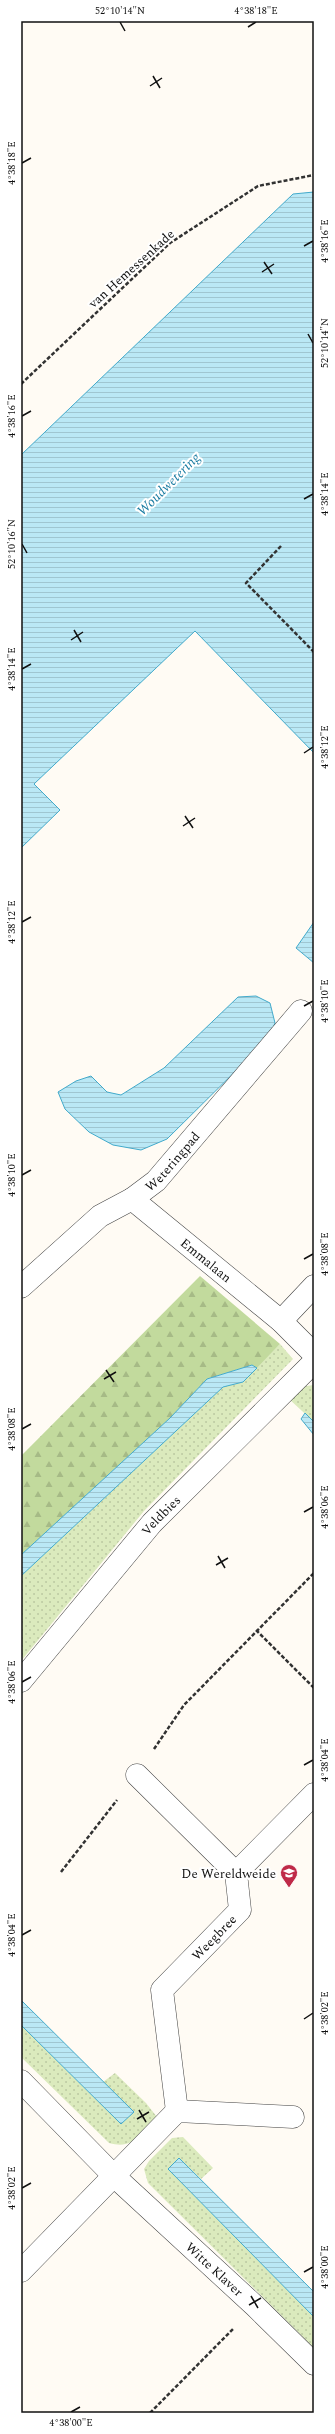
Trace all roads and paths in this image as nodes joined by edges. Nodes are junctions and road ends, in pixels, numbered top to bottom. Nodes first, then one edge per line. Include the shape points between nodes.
1 (314, 175) edge
2 (21, 384) edge
3 (281, 546) dead end
4 (314, 652) edge
5 (301, 1011) dead end
6 (132, 1199) junction
7 (314, 1286) edge
8 (21, 1288) edge
9 (281, 1321) junction
10 (314, 1354) edge
11 (314, 1362) edge
12 (314, 1573) edge
13 (256, 1630) junction
14 (21, 1681) edge
15 (314, 1688) edge
16 (137, 1775) junction
17 (314, 1794) edge
18 (61, 1872) dead end
19 (236, 1873) junction
20 (21, 2080) edge
21 (177, 2111) junction
22 (293, 2117) dead end
23 (114, 2176) junction
24 (21, 2271) edge
25 (255, 2306) junction
26 (314, 2364) edge
27 (150, 2413) edge

1 - 2 path, van Hemessenkade via 258,186 170,243
3 - 4 path via 246,583
5 - 6 street, Weteringpad via 156,1181
6 - 8 street, Weteringpad via 100,1216
6 - 9 street, Emmalaan
7 - 9 street
9 - 10 street, Emmalaan
11 - 14 street, Veldbies via 152,1523
12 - 13 path
13 - 15 path
13 - 16 path via 184,1705
16 - 18 path
16 - 19 street
17 - 19 street
19 - 21 street, Weegbree via 240,1910 162,1990
20 - 23 street, Witte Klaver
21 - 22 street
21 - 23 street
23 - 24 street
23 - 25 street, Witte Klaver
25 - 26 street, Witte Klaver
25 - 27 path

